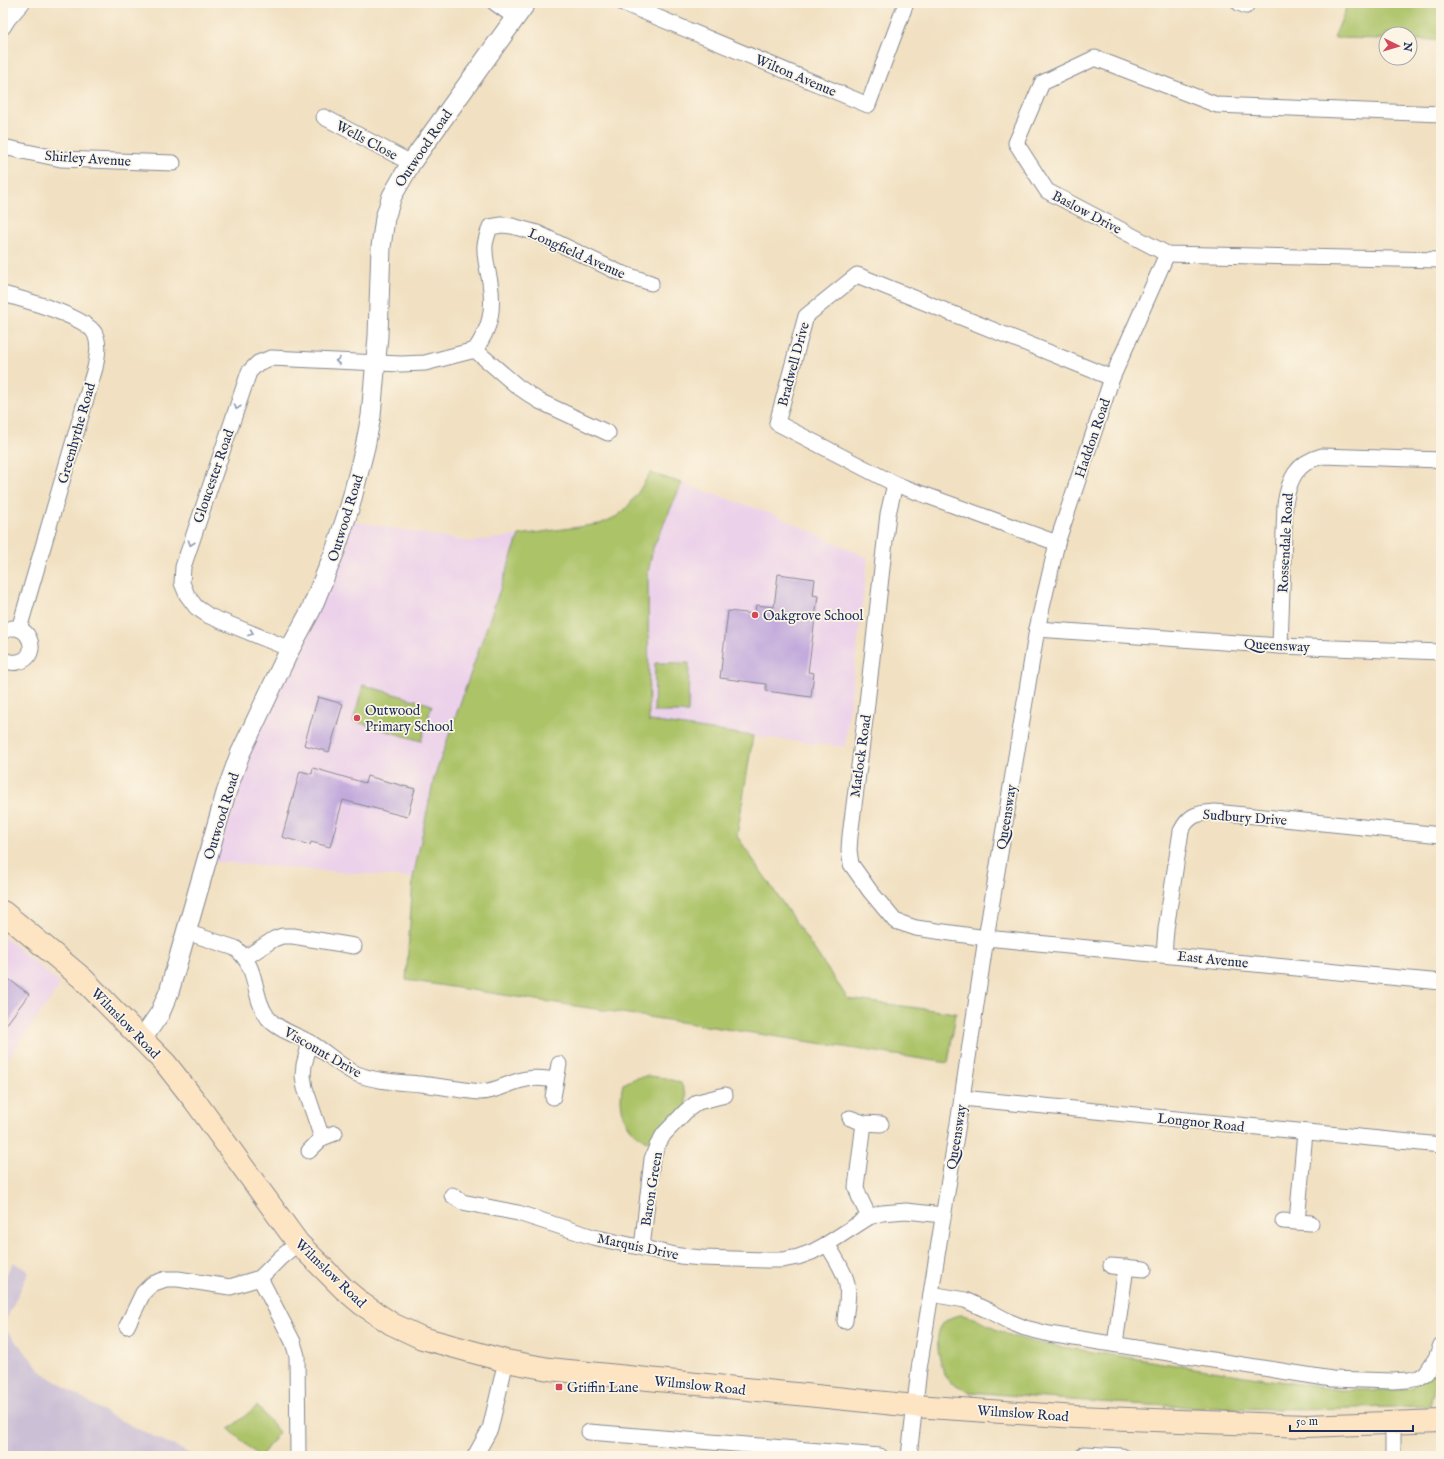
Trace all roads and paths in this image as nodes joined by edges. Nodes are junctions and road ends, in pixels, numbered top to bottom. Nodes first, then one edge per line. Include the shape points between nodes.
1 (22, 3) edge
2 (495, 3) edge
3 (623, 3) edge
4 (906, 3) edge
5 (521, 10) edge
6 (3, 27) edge
7 (1441, 114) edge
8 (324, 117) dead end
9 (3, 147) edge
10 (173, 163) dead end
11 (411, 163) junction
12 (1167, 254) junction
13 (1441, 260) edge
14 (651, 282) dead end
15 (3, 294) edge
16 (475, 350) junction
17 (377, 363) junction
18 (1112, 378) junction
19 (608, 433) dead end
20 (1441, 460) edge
21 (895, 484) junction
22 (1057, 543) junction
23 (19, 629) junction
24 (1037, 629) junction
25 (3, 632) edge
26 (1280, 646) junction
27 (290, 649) junction
28 (1441, 652) edge
29 (3, 659) edge
30 (1441, 835) edge
31 (3, 912) edge
32 (186, 932) junction
33 (986, 938) junction
34 (354, 946) dead end
35 (1164, 955) junction
36 (245, 958) junction
37 (1441, 982) edge
38 (142, 1039) junction
39 (310, 1042) junction
40 (559, 1064) dead end
41 (556, 1080) junction
42 (725, 1095) dead end
43 (554, 1097) dead end
44 (962, 1098) junction
45 (850, 1118) dead end
46 (864, 1123) junction
47 (881, 1124) dead end
48 (1305, 1132) junction
49 (1441, 1145) edge
50 (308, 1151) dead end
51 (452, 1195) dead end
52 (943, 1216) junction
53 (869, 1218) junction
54 (1297, 1222) dead end
55 (298, 1243) junction
56 (827, 1244) junction
57 (642, 1248) junction
58 (1111, 1266) dead end
59 (1126, 1267) junction
60 (1144, 1270) dead end
61 (260, 1278) junction
62 (931, 1294) junction
63 (845, 1321) dead end
64 (127, 1326) dead end
65 (1115, 1344) junction
66 (1441, 1345) edge
67 (506, 1361) junction
68 (915, 1406) junction
69 (1441, 1421) edge
70 (1392, 1424) junction
71 (589, 1432) dead end
72 (777, 1452) edge
73 (1084, 1454) dead end
74 (298, 1456) edge
75 (475, 1456) edge
76 (880, 1456) edge
77 (909, 1456) edge
78 (1100, 1456) edge
79 (1122, 1456) edge
80 (1393, 1456) edge

1 - 6 street
2 - 5 street
3 - 4 street, Wilton Avenue via 868,105
5 - 11 street, Outwood Road
7 - 12 street, Baslow Drive via 1217,106 1096,58 1042,83 1016,143 1047,191
8 - 11 street, Wells Close
9 - 10 street, Shirley Avenue via 61,159
11 - 17 street, Outwood Road via 392,196 385,218 381,247
12 - 13 street, Baslow Drive
12 - 18 street, Haddon Road
14 - 16 street, Longfield Avenue via 618,272 537,233 512,226 490,227 485,246 491,311 489,325
15 - 23 street, Greenhythe Road via 82,323 95,333 97,342 95,368
16 - 17 street via 426,363
16 - 19 street via 516,386 539,401
17 - 27 street, Outwood Road via 371,416 350,506 336,551 311,610
17 -> 27 street, Gloucester Road via 271,358 258,363 249,372 183,567 182,583 196,607 209,616
18 - 21 street, Bradwell Drive via 857,275 806,316 777,423
18 - 22 street, Haddon Road
20 - 26 street, Rossendale Road via 1322,456 1313,458 1299,468 1290,483 1286,504
21 - 22 street, Bradwell Drive
21 - 33 street, Matlock Road via 888,514 849,850 852,864 894,921 916,928
22 - 24 street, Haddon Road
23 - 25 street via 12,628
23 - 29 street via 31,640 31,650 20,662 12,663
24 - 26 street, Queensway
24 - 33 street, Queensway
26 - 28 street, Queensway
27 - 32 street, Outwood Road via 240,754 226,793
30 - 35 street, Sudbury Drive via 1215,812 1196,814 1189,818 1181,831
31 - 38 main road, Wilmslow Road via 82,978
32 - 36 street, Viscount Drive via 234,948
32 - 38 street, Outwood Road via 170,992
33 - 35 street, East Avenue
33 - 44 street, Queensway
34 - 36 street via 282,936
35 - 37 street, East Avenue
36 - 39 street, Viscount Drive via 252,972 260,1004 270,1021
38 - 55 main road, Wilmslow Road via 166,1064
39 - 41 street, Viscount Drive via 357,1074 376,1079 487,1092 527,1078
39 - 50 street via 304,1065 305,1088 328,1136
40 - 41 street
41 - 43 street
42 - 57 street, Baron Green via 698,1102 664,1134 656,1146 652,1159
44 - 48 street, Longnor Road
44 - 52 street, Queensway
45 - 46 street
46 - 47 street
46 - 53 street via 856,1187
48 - 49 street, Longnor Road
48 - 54 street
51 - 57 street, Marquis Drive via 462,1202 518,1213 593,1237
52 - 53 street, Marquis Drive via 906,1211 882,1213
52 - 62 street, Queensway
53 - 56 street, Marquis Drive
55 - 61 street
55 - 67 main road, Wilmslow Road via 348,1292 392,1324 422,1338
56 - 57 street, Marquis Drive via 798,1257 782,1260 702,1258
56 - 63 street via 847,1282
58 - 59 street
59 - 60 street
59 - 65 street
61 - 64 street via 230,1287 178,1279 166,1279 152,1284 143,1293
61 - 74 street via 293,1342 297,1356
62 - 65 street via 965,1300 1025,1328
62 - 68 street, Queensway
65 - 66 street via 1332,1379 1408,1380 1426,1373
67 - 68 main road, Wilmslow Road via 549,1369
67 - 75 street via 490,1429
68 - 70 main road, Wilmslow Road via 1076,1417 1306,1426
68 - 77 street, Queensway
69 - 70 main road, Wilmslow Road
70 - 80 street
71 - 72 street
72 - 76 street
73 - 78 street
78 - 79 street

